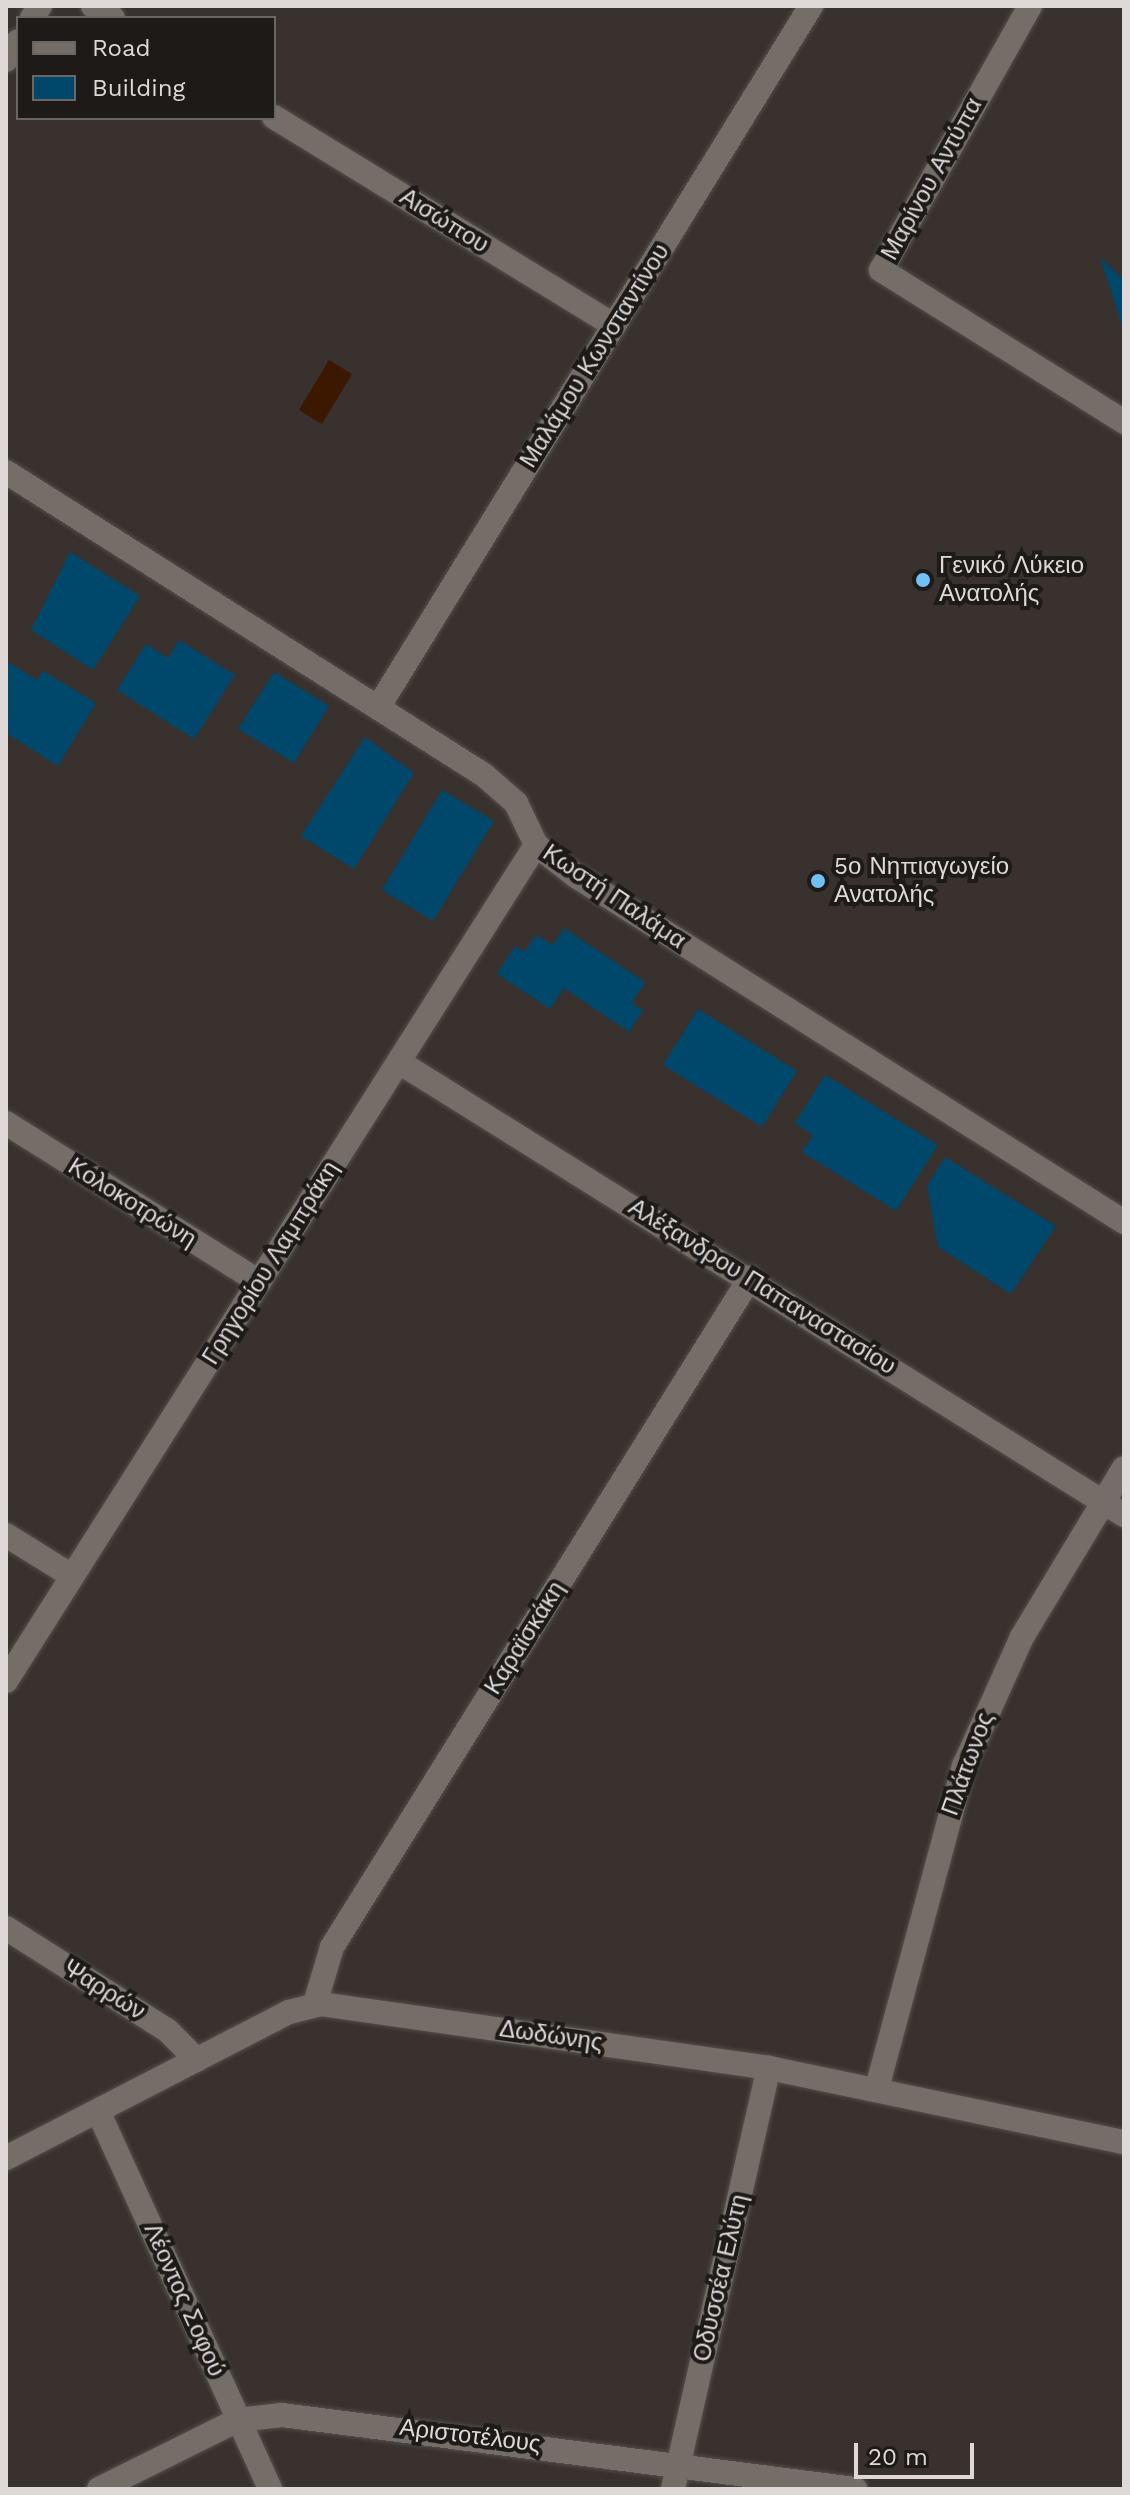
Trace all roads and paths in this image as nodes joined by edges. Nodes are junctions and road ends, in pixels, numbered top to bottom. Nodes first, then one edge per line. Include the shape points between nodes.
1 (811, 6) edge
2 (1030, 6) edge
3 (276, 118) edge
4 (614, 325) junction
5 (1124, 422) edge
6 (6, 472) edge
7 (379, 706) junction
8 (536, 845) junction
9 (399, 1062) junction
10 (6, 1123) edge
11 (1124, 1222) edge
12 (750, 1278) junction
13 (259, 1282) junction
14 (1124, 1468) edge
15 (1103, 1501) junction
16 (1124, 1515) edge
17 (6, 1535) edge
18 (72, 1576) junction
19 (6, 1681) edge
20 (6, 1928) edge
21 (315, 2004) junction
22 (197, 2060) junction
23 (769, 2068) junction
24 (877, 2088) junction
25 (98, 2111) junction
26 (1124, 2142) edge
27 (6, 2158) edge
28 (238, 2420) junction
29 (679, 2462) junction
30 (99, 2489) edge
31 (270, 2489) edge
32 (673, 2489) edge
33 (855, 2489) edge

1 - 4 street, Μαλάμου Κωνσταντίνου
2 - 5 street, Μαρίνου Αντύπα via 881,270
3 - 4 street, Αισώπου
4 - 7 street, Μαλάμου Κωνσταντίνου
6 - 7 street, Κωστή Παλάμα
7 - 8 street, Κωστή Παλάμα via 506,791
8 - 9 street, Γρηγορίου Λαμπράκη
8 - 11 street, Κωστή Παλάμα
9 - 12 street, Αλέξανδρου Παπαναστασίου
9 - 13 street, Γρηγορίου Λαμπράκη
10 - 13 street, Κολοκοτρώνη
12 - 15 street, Αλέξανδρου Παπαναστασίου
12 - 21 street, Καραϊσκάκη via 332,1947
13 - 18 street, Γρηγορίου Λαμπράκη
14 - 15 street, Πλάτωνος
15 - 16 street, Αλέξανδρου Παπαναστασίου
15 - 24 street, Πλάτωνος via 1022,1637 964,1766
17 - 18 street
18 - 19 street, Γρηγορίου Λαμπράκη
20 - 22 street, Ψαρρών via 167,2030
21 - 22 street
21 - 23 street, Δωδώνης
22 - 25 street
23 - 24 street, Δωδώνης
23 - 29 street, Οδυσσέα Ελύτη
24 - 26 street, Δωδώνης
25 - 27 street
25 - 28 street, Λέοντος Σοφού
28 - 29 street, Αριστοτέλους via 302,2416
28 - 30 street, Αριστοτέλους
28 - 31 street, Λέοντος Σοφού
29 - 32 street, Οδυσσέα Ελύτη
29 - 33 street, Αριστοτέλους

